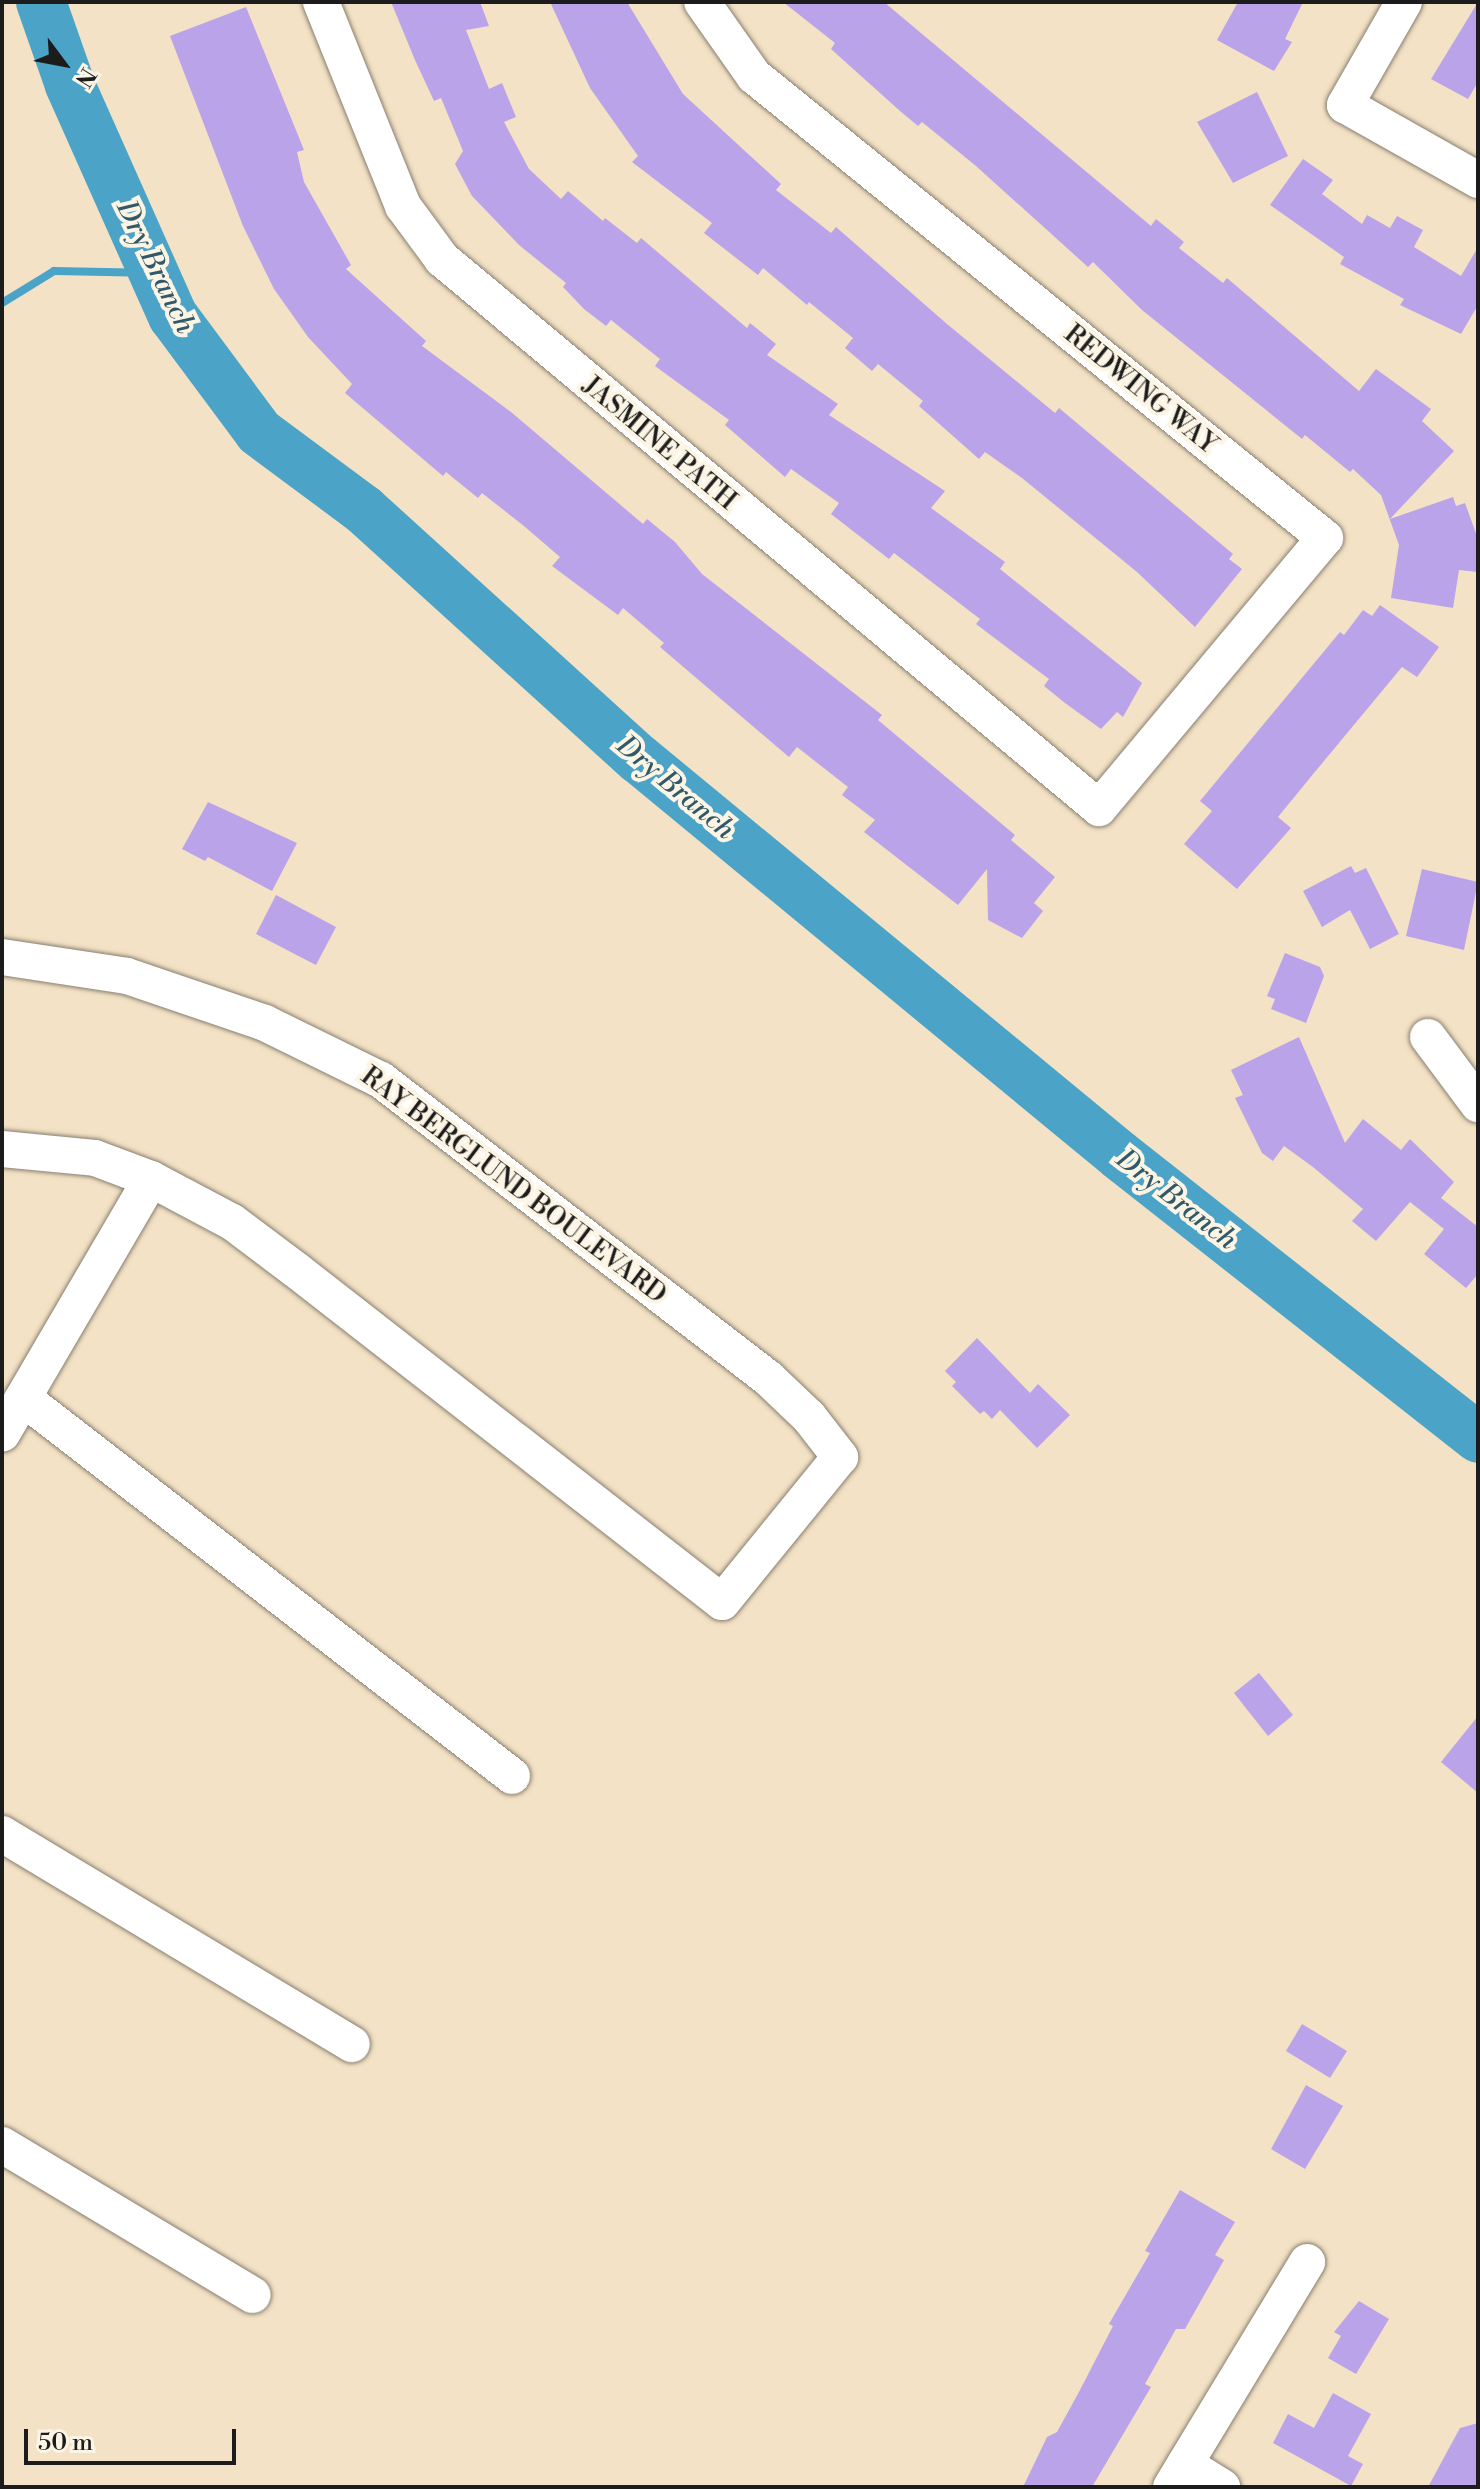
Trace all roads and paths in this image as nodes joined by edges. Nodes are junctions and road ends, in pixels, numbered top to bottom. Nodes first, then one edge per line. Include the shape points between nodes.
1 (321, 2) edge
2 (702, 2) edge
3 (1404, 2) edge
4 (1478, 180) edge
5 (1099, 808) joint
6 (2, 957) edge
7 (1428, 1037) dead end
8 (1478, 1104) edge
9 (2, 1149) edge
10 (151, 1179) junction
11 (23, 1398) junction
12 (2, 1434) edge
13 (512, 1776) dead end
14 (2, 1834) edge
15 (352, 2044) dead end
16 (2, 2145) edge
17 (1307, 2262) dead end
18 (253, 2295) dead end
19 (1178, 2475) edge
20 (1222, 2487) edge

1 - 5 street, JASMINE PATH via 398,196 442,259
2 - 5 street, REDWING WAY via 754,76 1325,538
3 - 4 street via 1345,105
6 - 10 street, RAY BERGLUND BOULEVARD via 127,976 265,1023 381,1080 768,1378 809,1417 840,1457 722,1602 296,1270 221,1215
7 - 8 street
9 - 10 street via 95,1158
10 - 11 street
11 - 12 street
11 - 13 street
14 - 15 street
16 - 18 street
17 - 19 street
19 - 20 street

